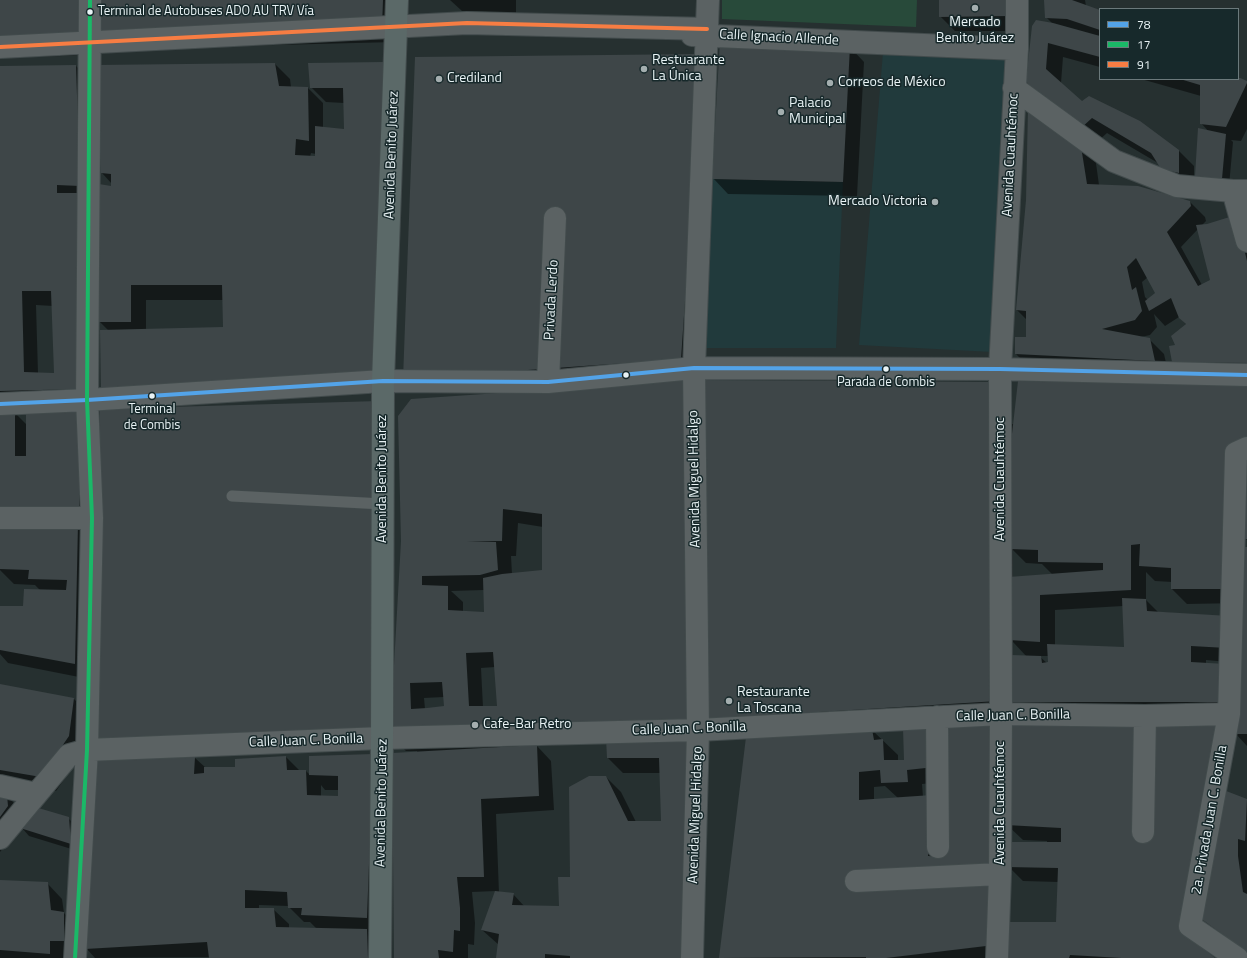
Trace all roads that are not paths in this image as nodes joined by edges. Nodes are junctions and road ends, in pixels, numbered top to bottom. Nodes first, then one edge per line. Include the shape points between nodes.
1 (90, 0) edge
2 (397, 0) edge
3 (708, 0) edge
4 (1017, 0) edge
5 (397, 30) junction
6 (706, 32) junction
7 (89, 42) junction
8 (0, 47) edge
9 (1017, 49) junction
10 (1014, 88) junction
11 (1240, 191) edge
12 (555, 218) dead end
13 (1247, 241) edge
14 (694, 368) junction
15 (1000, 369) junction
16 (1247, 375) edge
17 (383, 381) junction
18 (548, 382) junction
19 (87, 400) junction
20 (0, 404) edge
21 (1247, 448) edge
22 (232, 496) dead end
23 (383, 504) junction
24 (0, 518) edge
25 (92, 518) junction
26 (1001, 714) junction
27 (1229, 714) junction
28 (1145, 716) junction
29 (937, 717) junction
30 (698, 730) junction
31 (382, 738) junction
32 (78, 752) junction
33 (0, 786) edge
34 (36, 794) junction
35 (1143, 832) dead end
36 (0, 838) edge
37 (938, 847) dead end
38 (1000, 874) junction
39 (856, 881) dead end
40 (75, 958) edge
41 (380, 958) edge
42 (692, 958) edge
43 (997, 958) edge
44 (1236, 958) edge

1 - 7 street
2 - 5 main road, Avenida Benito Juárez
3 - 6 street, Avenida Miguel Hidalgo
4 - 9 street, Avenida Cuauhtémoc
5 - 6 street, Calle Ignacio Allende via 467,23
5 - 7 street
5 - 17 main road, Avenida Benito Juárez
6 - 9 street, Calle Ignacio Allende
6 - 14 street, Avenida Miguel Hidalgo
7 - 8 street
7 - 19 street
9 - 10 street, Avenida Cuauhtémoc
10 - 11 street via 1114,161 1177,186
10 - 15 street, Avenida Cuauhtémoc
11 - 13 street
12 - 18 street, Privada Lerdo
14 - 15 street
14 - 18 street
14 - 30 street, Avenida Miguel Hidalgo
15 - 16 street
15 - 26 street, Avenida Cuauhtémoc
17 - 18 street
17 - 19 street
17 - 23 main road, Avenida Benito Juárez
19 - 20 street
19 - 25 street
21 - 27 street via 1236,453
22 - 23 lane
23 - 31 main road, Avenida Benito Juárez
24 - 25 street
25 - 32 street
26 - 28 street, Calle Juan C. Bonilla
26 - 29 street, Calle Juan C. Bonilla
26 - 38 street, Avenida Cuauhtémoc
27 - 28 street, Calle Juan C. Bonilla
27 - 44 street, 2a. Privada Juan C. Bonilla via 1190,926
28 - 35 street
29 - 30 street, Calle Juan C. Bonilla
29 - 37 street
30 - 31 street, Calle Juan C. Bonilla
30 - 42 street, Avenida Miguel Hidalgo
31 - 32 street, Calle Juan C. Bonilla
31 - 41 main road, Avenida Benito Juárez
32 - 34 street
32 - 40 street
33 - 34 street
34 - 36 street
38 - 39 street
38 - 43 street, Avenida Cuauhtémoc

